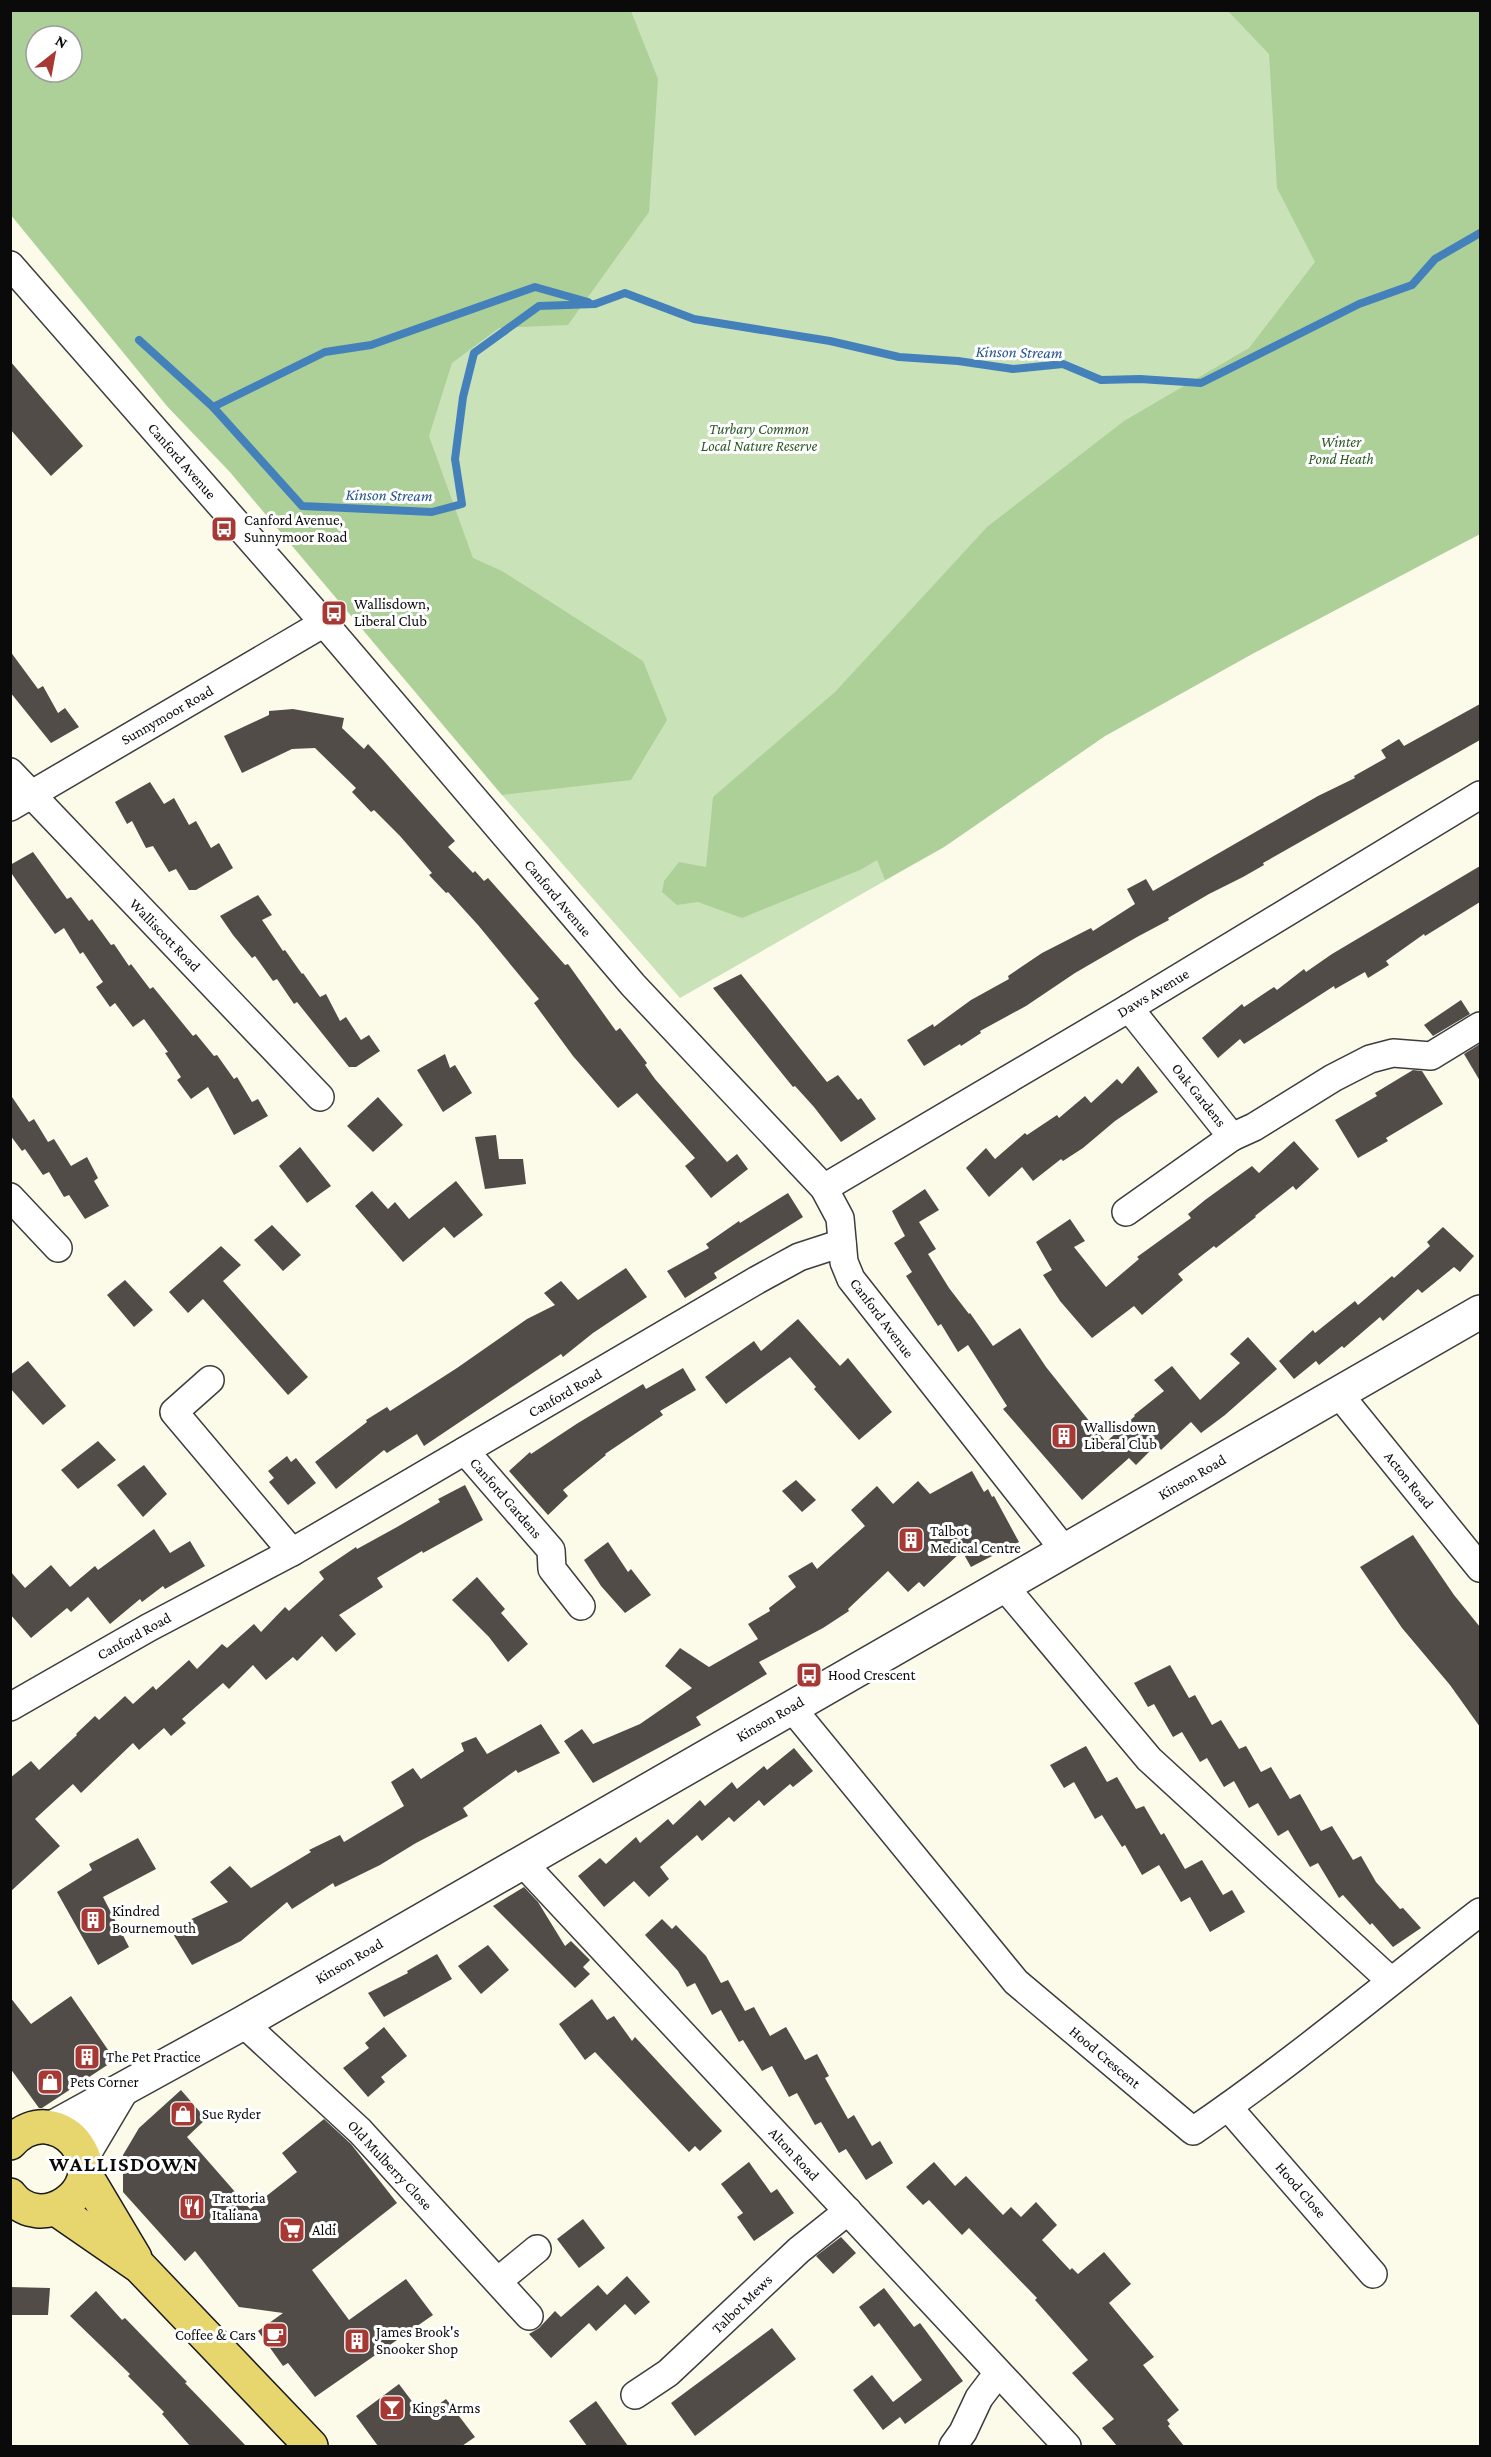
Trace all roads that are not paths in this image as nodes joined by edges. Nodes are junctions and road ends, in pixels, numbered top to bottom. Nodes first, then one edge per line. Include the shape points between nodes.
1 (10, 265) edge
2 (324, 623) junction
3 (10, 772) edge
4 (1480, 795) edge
5 (21, 801) edge
6 (1129, 1008) junction
7 (1480, 1026) edge
8 (320, 1097) dead end
9 (1232, 1137) junction
10 (824, 1188) junction
11 (10, 1197) edge
12 (1126, 1212) dead end
13 (842, 1243) junction
14 (58, 1248) dead end
15 (1480, 1312) edge
16 (210, 1380) dead end
17 (1338, 1393) junction
18 (465, 1451) junction
19 (1065, 1551) junction
20 (292, 1552) junction
21 (1480, 1568) edge
22 (1004, 1586) junction
23 (581, 1606) dead end
24 (10, 1707) edge
25 (791, 1707) junction
26 (522, 1862) junction
27 (1480, 1912) edge
28 (1391, 1981) junction
29 (243, 2023) junction
30 (122, 2090) junction
31 (1228, 2107) junction
32 (27, 2128) edge
33 (84, 2164) junction
34 (10, 2195) edge
35 (51, 2211) junction
36 (848, 2211) junction
37 (10, 2223) edge
38 (537, 2249) dead end
39 (140, 2267) junction
40 (1373, 2274) dead end
41 (498, 2281) junction
42 (529, 2316) dead end
43 (998, 2373) junction
44 (634, 2395) dead end
45 (311, 2446) edge
46 (952, 2446) edge
47 (1067, 2446) edge

1 - 2 street, Canford Avenue
2 - 5 street, Sunnymoor Road
2 - 10 street, Canford Avenue via 633,985
3 - 5 street, Walliscott Road
4 - 6 street, Daws Avenue
5 - 8 street, Walliscott Road
6 - 9 street, Oak Gardens
6 - 10 street, Daws Avenue
7 - 9 street via 1431,1056 1393,1053 1370,1059
9 - 12 street, Oak Gardens
10 - 13 street, Canford Avenue via 840,1218
11 - 14 street
13 - 18 street, Canford Road via 791,1262
13 - 19 street, Canford Avenue via 851,1279 869,1305
15 - 17 street, Kinson Road
16 - 20 street via 174,1412
17 - 19 street, Kinson Road
17 - 21 street, Acton Road
18 - 20 street, Canford Road
18 - 23 street, Canford Gardens via 551,1550 552,1569
19 - 22 street, Kinson Road
20 - 24 street, Canford Road
22 - 25 street, Kinson Road
22 - 28 street via 1149,1759
25 - 26 street, Kinson Road
25 - 31 street, Hood Crescent via 1016,1982 1193,2131
26 - 29 street, Kinson Road
26 - 36 street, Alton Road
27 - 28 street, Hood Crescent
28 - 31 street, Hood Crescent
29 - 30 street, Kinson Road
29 - 41 street, Old Mulberry Close via 360,2131
30 - 32 street, Kinson Road
30 - 33 street
31 - 40 street, Hood Close
32 - 33 main road via 65,2133 76,2143
33 - 35 main road via 82,2186 76,2196
33 - 39 main road
34 - 35 main road via 23,2206
35 - 37 main road
35 - 39 main road
36 - 43 street, Alton Road
36 - 44 street, Talbot Mews via 799,2250 668,2373
38 - 41 street
39 - 45 main road
41 - 42 street, Old Mulberry Close
43 - 46 street
43 - 47 street, Alton Road

